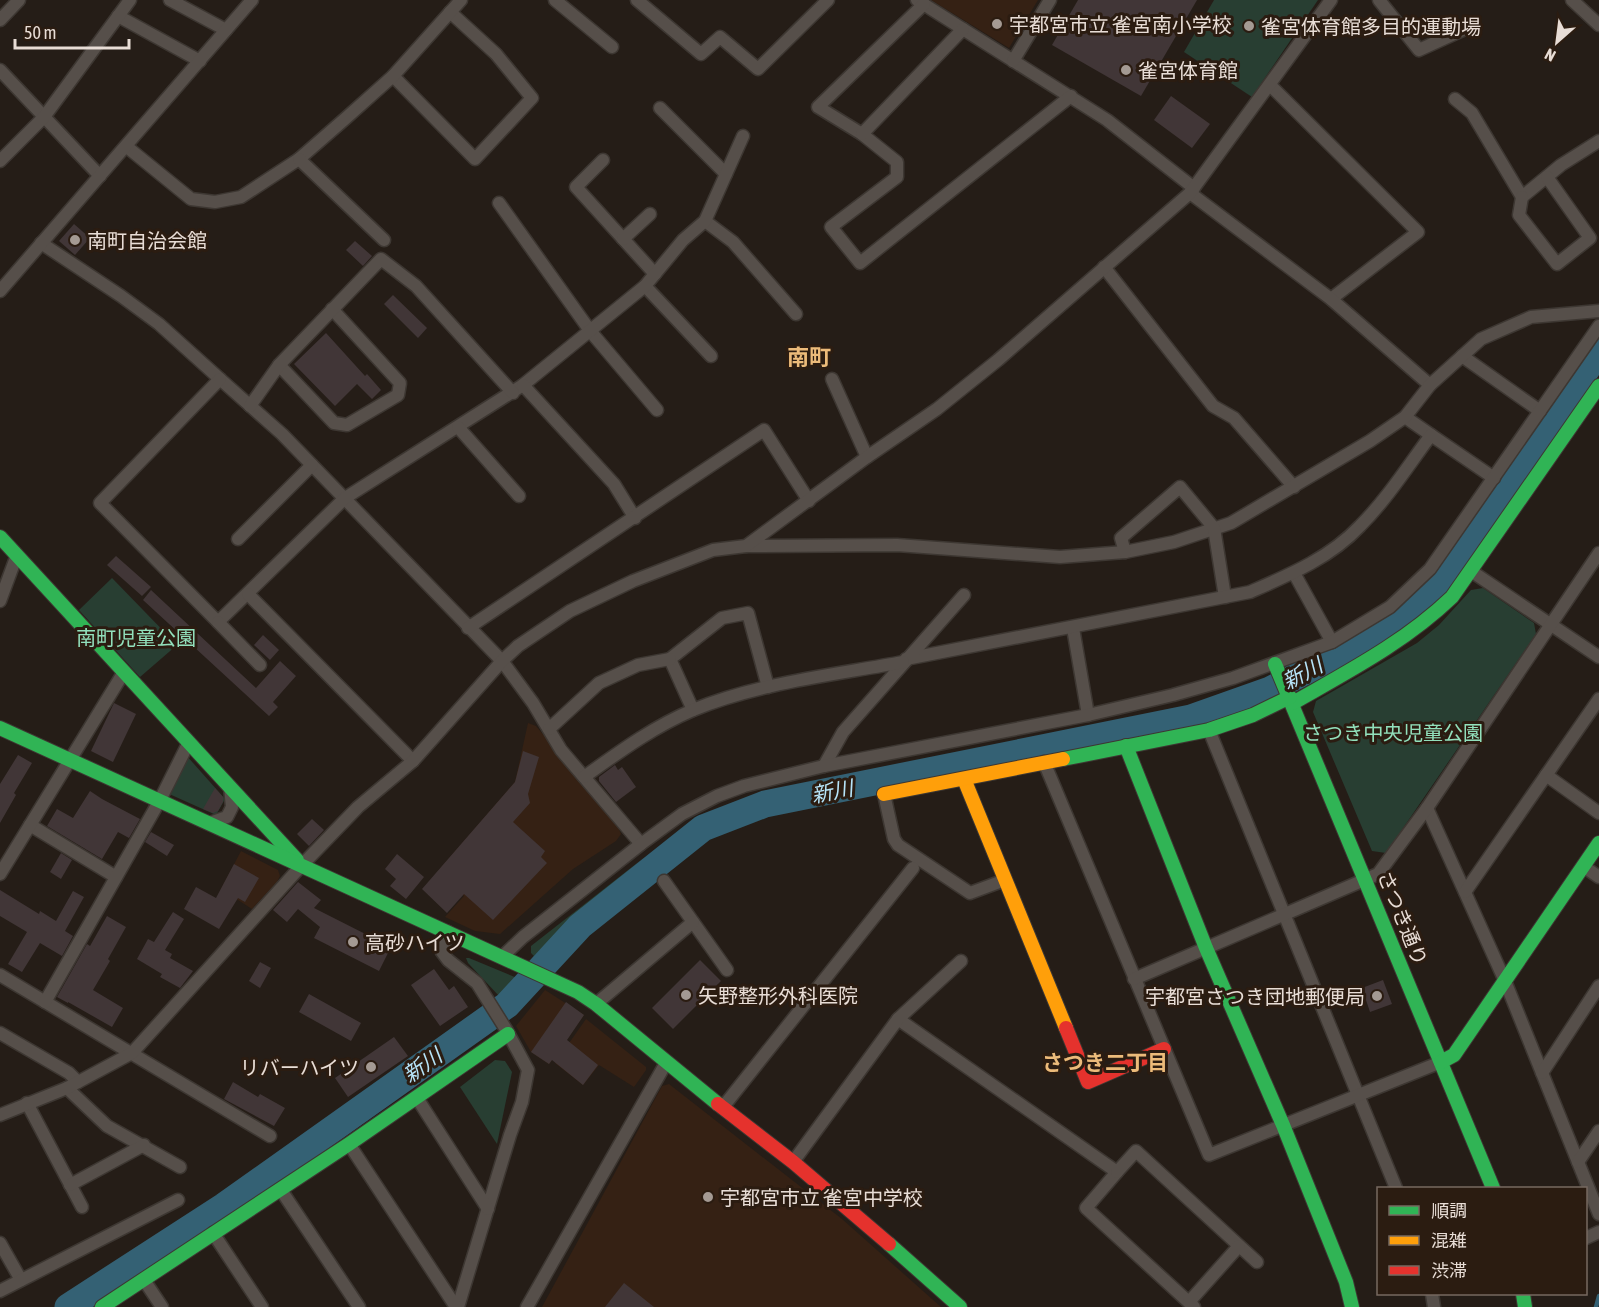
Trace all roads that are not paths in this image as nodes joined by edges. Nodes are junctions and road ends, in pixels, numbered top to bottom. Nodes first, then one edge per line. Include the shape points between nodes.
1 (19, 0) edge
2 (170, 0) edge
3 (252, 0) edge
4 (460, 0) edge
5 (555, 0) edge
6 (637, 0) edge
7 (828, 0) edge
8 (1050, 0) edge
9 (1331, 0) edge
10 (1379, 0) edge
11 (1572, 0) edge
12 (125, 2) edge
13 (920, 2) edge
14 (450, 12) junction
15 (118, 16) junction
16 (0, 20) edge
17 (1599, 25) edge
18 (963, 29) junction
19 (1465, 29) dead end
20 (226, 30) junction
21 (612, 47) dead end
22 (200, 61) junction
23 (1013, 61) junction
24 (0, 70) edge
25 (393, 76) junction
26 (1270, 85) junction
27 (1071, 96) junction
28 (1455, 99) dead end
29 (660, 108) dead end
30 (44, 117) junction
31 (862, 134) junction
32 (743, 136) dead end
33 (1599, 141) edge
34 (127, 147) junction
35 (299, 159) junction
36 (603, 160) dead end
37 (0, 161) edge
38 (726, 174) junction
39 (100, 176) junction
40 (1547, 177) junction
41 (1192, 190) junction
42 (1522, 196) junction
43 (499, 203) dead end
44 (650, 214) dead end
45 (705, 221) junction
46 (623, 239) junction
47 (384, 240) dead end
48 (41, 243) junction
49 (1104, 267) junction
50 (655, 274) junction
51 (645, 286) junction
52 (0, 291) edge
53 (1331, 299) junction
54 (332, 309) junction
55 (1599, 311) edge
56 (796, 314) dead end
57 (1599, 326) edge
58 (591, 332) junction
59 (711, 356) dead end
60 (1462, 356) junction
61 (279, 364) junction
62 (220, 378) junction
63 (832, 379) dead end
64 (1430, 385) junction
65 (1599, 386) edge
66 (518, 389) junction
67 (250, 406) junction
68 (657, 410) dead end
69 (1540, 411) junction
70 (1405, 417) junction
71 (458, 427) junction
72 (1431, 435) junction
73 (867, 457) junction
74 (312, 465) junction
75 (1494, 478) junction
76 (1294, 487) junction
77 (519, 496) dead end
78 (345, 498) junction
79 (809, 501) junction
80 (635, 518) junction
81 (1214, 528) junction
82 (0, 537) edge
83 (238, 539) dead end
84 (746, 546) junction
85 (1125, 552) junction
86 (1599, 553) edge
87 (17, 555) junction
88 (1471, 571) junction
89 (1293, 573) junction
90 (248, 594) junction
91 (964, 595) dead end
92 (1225, 597) junction
93 (0, 602) edge
94 (218, 622) junction
95 (1550, 624) junction
96 (468, 628) junction
97 (1073, 628) junction
98 (1332, 642) junction
99 (1599, 657) edge
100 (670, 659) junction
101 (502, 661) junction
102 (904, 661) junction
103 (260, 665) dead end
104 (1277, 670) junction
105 (124, 672) junction
106 (768, 687) junction
107 (1290, 697) junction
108 (1599, 699) edge
109 (693, 710) junction
110 (1088, 716) junction
111 (0, 728) edge
112 (549, 729) junction
113 (1209, 730) junction
114 (189, 742) junction
115 (1126, 746) junction
116 (70, 759) junction
117 (413, 761) junction
118 (1044, 762) junction
119 (824, 766) junction
120 (1546, 775) junction
121 (584, 777) junction
122 (964, 779) junction
123 (230, 787) junction
124 (884, 794) joint
125 (160, 800) junction
126 (1427, 808) junction
127 (1599, 813) edge
128 (210, 823) junction
129 (30, 825) junction
130 (1599, 843) edge
131 (642, 844) junction
132 (302, 865) junction
133 (1583, 866) junction
134 (913, 868) dead end
135 (0, 874) edge
136 (116, 877) junction
137 (1599, 877) edge
138 (1366, 879) junction
139 (1005, 880) junction
140 (664, 881) dead end
141 (1465, 892) junction
142 (1283, 915) junction
143 (693, 922) junction
144 (448, 932) junction
145 (1206, 948) junction
146 (503, 956) junction
147 (961, 961) dead end
148 (727, 970) dead end
149 (0, 975) edge
150 (1134, 978) junction
151 (1505, 981) junction
152 (1599, 986) edge
153 (45, 1002) junction
154 (596, 1004) junction
155 (898, 1019) junction
156 (0, 1033) edge
157 (508, 1034) junction
158 (1164, 1049) junction
159 (132, 1053) junction
160 (1441, 1062) junction
161 (666, 1063) junction
162 (1542, 1072) junction
163 (72, 1085) junction
164 (1359, 1095) junction
165 (417, 1098) junction
166 (27, 1103) junction
167 (723, 1107) junction
168 (0, 1114) edge
169 (1283, 1125) junction
170 (1599, 1131) edge
171 (270, 1136) dead end
172 (349, 1144) junction
173 (144, 1146) junction
174 (793, 1162) junction
175 (1578, 1162) junction
176 (180, 1167) dead end
177 (1117, 1172) junction
178 (70, 1185) junction
179 (1396, 1187) edge
180 (1493, 1187) edge
181 (281, 1190) junction
182 (178, 1200) dead end
183 (82, 1207) dead end
184 (488, 1209) junction
185 (1599, 1214) edge
186 (213, 1233) junction
187 (0, 1243) edge
188 (1239, 1246) junction
189 (1257, 1262) dead end
190 (21, 1280) junction
191 (144, 1280) junction
192 (0, 1291) edge
193 (1191, 1304) edge
194 (102, 1307) edge
195 (162, 1307) edge
196 (262, 1307) edge
197 (359, 1307) edge
198 (457, 1307) edge
199 (527, 1307) edge
200 (960, 1307) edge
201 (1352, 1307) edge

1 - 16 street
2 - 20 street
3 - 20 street
4 - 14 street
5 - 21 street
6 - 7 street via 701,54 720,37 758,69
8 - 23 street
9 - 26 street
10 - 19 street via 1419,50
11 - 17 street
12 - 15 street
13 - 18 street
13 - 31 street via 818,107
14 - 25 street
14 - 25 street via 496,54 532,98 475,159
15 - 22 street
15 - 30 street
18 - 23 street
18 - 31 street
20 - 22 street
22 - 34 street
23 - 27 street
24 - 30 street
25 - 35 street
26 - 41 street
26 - 53 street via 1418,232
27 - 31 street via 860,263 831,227 897,177 897,162
27 - 41 street via 1107,120
28 - 42 street via 1472,113
29 - 38 street
30 - 37 street
30 - 39 street
32 - 38 street
33 - 40 street
34 - 35 street via 191,199 215,202 241,197
34 - 39 street
35 - 47 street
36 - 46 street via 576,187
38 - 45 street
39 - 48 street
40 - 42 street
40 - 42 street via 1590,238 1557,264 1519,215
41 - 49 street
41 - 53 street
43 - 58 street
44 - 46 street
45 - 50 street
45 - 56 street via 733,242
46 - 50 street
48 - 52 street
48 - 62 street via 159,324
49 - 73 street via 937,409
49 - 76 street via 1213,405 1234,418
50 - 51 street
51 - 58 street
51 - 59 street
53 - 64 street
54 - 61 street
54 - 61 street via 400,383 398,395 347,425 333,423
54 - 66 street via 381,259 416,286
55 - 60 street via 1531,317 1481,339
57 - 69 street
58 - 66 street
58 - 68 street
60 - 64 street
60 - 69 street
61 - 67 street
62 - 67 street
62 - 94 street via 100,503
63 - 73 street
64 - 70 street
65 - 88 street
66 - 71 street
66 - 80 street via 614,484
67 - 74 street
69 - 75 street
70 - 72 street
70 - 76 street
71 - 77 street
71 - 78 street
72 - 75 street
72 - 89 street via 1359,528 1326,555
73 - 79 street
74 - 78 street
74 - 83 street
75 - 98 street via 1419,582 1390,607
76 - 81 street via 1231,523
78 - 90 street
78 - 96 street
79 - 80 street via 764,430
79 - 84 street
80 - 96 street
81 - 85 street via 1174,542
81 - 85 street via 1180,487 1121,538
81 - 92 street
82 - 87 street
84 - 85 street via 897,545 1060,557
84 - 101 street via 713,550 623,586 570,611
86 - 95 street
87 - 93 street
87 - 105 street
88 - 95 street
88 - 107 street via 1452,597 1412,634
89 - 92 street via 1250,592
89 - 98 street
90 - 94 street
90 - 117 street
91 - 102 street
92 - 97 street
94 - 103 street
95 - 99 street
95 - 126 street
96 - 101 street
97 - 102 street
97 - 110 street
98 - 104 street
100 - 106 street via 722,618 748,613
100 - 109 street
100 - 112 street via 638,665 599,683
101 - 112 street
101 - 117 street
102 - 106 street
102 - 119 street via 843,732
104 - 107 street, さつき通り
104 - 110 street
105 - 114 street
105 - 116 street
106 - 109 street
107 - 113 street
107 - 138 street, さつき通り
108 - 120 street
109 - 121 street via 641,737
110 - 119 street
111 - 116 street
112 - 121 street
113 - 115 street
113 - 142 street
114 - 123 street
114 - 125 street
115 - 118 street
115 - 145 street
116 - 125 street
116 - 129 street
117 - 132 street via 358,807
118 - 122 street
118 - 150 street
119 - 131 street via 717,796 682,814
120 - 127 street
120 - 141 street
121 - 131 street
122 - 124 street
122 - 139 street
123 - 128 street via 232,807 227,817
123 - 132 street
124 - 139 street via 898,845 970,893
125 - 128 street
125 - 136 street
126 - 138 street via 1378,874
126 - 141 street
128 - 132 street
129 - 135 street
129 - 136 street
130 - 133 street
131 - 146 street
132 - 144 street
132 - 159 street
133 - 137 street
133 - 151 street
134 - 167 street
136 - 153 street
138 - 142 street
138 - 160 street, さつき通り
139 - 158 street via 1088,1082
140 - 143 street
141 - 151 street
142 - 145 street
142 - 164 street
143 - 148 street
143 - 154 street
144 - 146 street
144 - 157 street via 442,952 477,983
145 - 150 street
145 - 169 street
146 - 154 street
147 - 155 street
149 - 153 street
150 - 158 street
151 - 160 street via 1454,1055
151 - 162 street
152 - 162 street
153 - 159 street
154 - 161 street
155 - 174 street
155 - 177 street
156 - 163 street via 69,1073
157 - 165 street
157 - 184 street via 528,1070 522,1102
158 - 169 street via 1209,1155
159 - 163 street
159 - 171 street
160 - 164 street
160 - 180 street, さつき通り
161 - 167 street
161 - 199 street
162 - 175 street
163 - 166 street
163 - 173 street via 107,1126
164 - 169 street
164 - 179 street
165 - 172 street
165 - 184 street
166 - 168 street
166 - 178 street
167 - 174 street
169 - 201 street via 1346,1282
170 - 175 street
172 - 181 street
172 - 198 street
173 - 176 street
173 - 178 street
174 - 200 street
175 - 185 street
177 - 188 street via 1136,1152
177 - 193 street via 1086,1208
178 - 183 street
181 - 186 street
181 - 197 street
182 - 190 street
184 - 198 street
186 - 191 street
186 - 196 street
187 - 190 street
188 - 189 street
188 - 193 street
190 - 192 street
191 - 194 street
191 - 195 street

